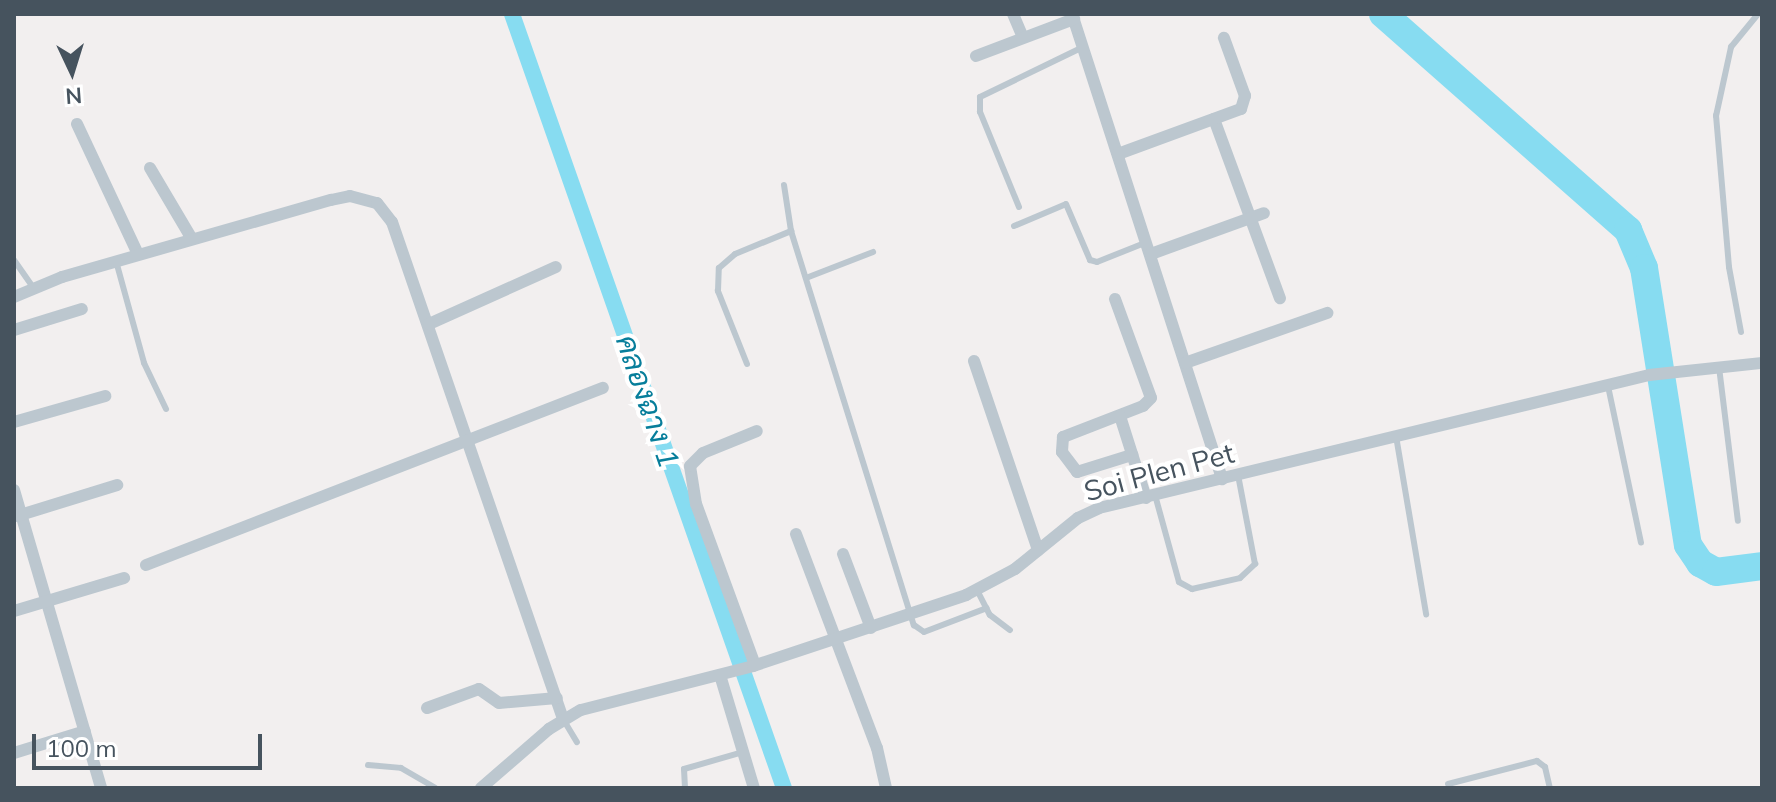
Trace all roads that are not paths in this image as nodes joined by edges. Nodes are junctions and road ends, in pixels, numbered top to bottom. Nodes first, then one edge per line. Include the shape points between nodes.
1 (1013, 14) edge
2 (1758, 14) edge
3 (1073, 17) edge
4 (1023, 37) junction
5 (1224, 38) dead end
6 (1083, 47) junction
7 (976, 56) dead end
8 (1214, 119) junction
9 (77, 124) dead end
10 (1118, 154) junction
11 (150, 168) dead end
12 (784, 185) dead end
13 (1019, 207) dead end
14 (1264, 213) dead end
15 (1251, 218) junction
16 (1014, 226) dead end
17 (791, 231) junction
18 (192, 239) junction
19 (1149, 248) junction
20 (873, 252) dead end
21 (138, 254) junction
22 (14, 260) edge
23 (116, 261) junction
24 (556, 267) dead end
25 (806, 278) junction
26 (34, 289) junction
27 (14, 297) edge
28 (1280, 298) dead end
29 (1115, 299) dead end
30 (82, 309) dead end
31 (1327, 313) dead end
32 (429, 324) junction
33 (14, 330) edge
34 (1741, 332) dead end
35 (974, 361) dead end
36 (1185, 363) junction
37 (1762, 363) edge
38 (747, 364) dead end
39 (1719, 367) junction
40 (1608, 384) junction
41 (603, 388) dead end
42 (105, 396) dead end
43 (166, 409) dead end
44 (1120, 416) junction
45 (14, 422) edge
46 (757, 431) dead end
47 (1395, 432) junction
48 (470, 440) junction
49 (1132, 455) junction
50 (1238, 475) junction
51 (1222, 479) junction
52 (117, 485) dead end
53 (14, 490) edge
54 (1150, 496) junction
55 (18, 515) edge
56 (1738, 521) dead end
57 (796, 534) dead end
58 (1641, 543) dead end
59 (1038, 550) junction
60 (843, 554) dead end
61 (146, 565) dead end
62 (124, 578) dead end
63 (977, 590) junction
64 (47, 602) junction
65 (987, 608) junction
66 (14, 611) edge
67 (909, 614) junction
68 (1426, 614) dead end
69 (871, 628) junction
70 (1010, 630) dead end
71 (838, 640) junction
72 (754, 666) junction
73 (720, 675) junction
74 (557, 698) junction
75 (427, 708) dead end
76 (563, 719) junction
77 (85, 731) junction
78 (577, 742) dead end
79 (743, 752) junction
80 (14, 753) edge
81 (368, 765) dead end
82 (1448, 784) dead end
83 (101, 788) edge
84 (435, 788) edge
85 (481, 788) edge
86 (685, 788) edge
87 (754, 788) edge
88 (886, 788) edge
89 (1550, 788) edge

1 - 4 street
2 - 34 lane via 1731,47 1716,116 1729,267
3 - 4 street
3 - 6 street
4 - 7 street
5 - 8 street via 1245,103
6 - 10 street
6 - 13 lane via 980,97 980,112
8 - 10 street
8 - 15 street
9 - 21 street
10 - 19 street
11 - 18 street
12 - 17 lane
14 - 15 street
15 - 19 street
15 - 28 street
16 - 19 lane via 1066,204 1090,260
17 - 25 lane
17 - 38 lane via 735,254 719,268 718,291
18 - 21 street
18 - 32 street via 331,200 365,198 386,211 392,222
19 - 36 street
20 - 25 lane
21 - 23 street
22 - 26 lane
23 - 26 street
23 - 43 lane via 144,363
24 - 32 street
25 - 67 lane
26 - 27 street
29 - 44 street via 1151,398
30 - 33 street
31 - 36 street
32 - 48 street
35 - 59 street
36 - 51 street
37 - 39 street, Soi Plen Pet
39 - 40 street, Soi Plen Pet
39 - 56 lane
40 - 47 street, Soi Plen Pet
40 - 58 lane
41 - 48 street
42 - 45 street
44 - 49 street
44 - 49 street via 1063,437 1062,452 1077,472
46 - 72 street via 703,453 690,466 696,504
47 - 50 street, Soi Plen Pet
47 - 68 lane
48 - 61 street
48 - 74 street
49 - 54 street
50 - 51 street, Soi Plen Pet
50 - 54 lane via 1255,564 1240,578 1192,589 1179,582
51 - 54 street, Soi Plen Pet
52 - 55 street
53 - 55 street
54 - 59 street, Soi Plen Pet via 1078,518
55 - 64 street
57 - 71 street
59 - 63 street, Soi Plen Pet
60 - 69 street
62 - 64 street
63 - 65 lane
63 - 67 street, Soi Plen Pet
64 - 66 street
64 - 77 street
65 - 67 lane via 924,632
65 - 70 lane
67 - 69 street, Soi Plen Pet
69 - 71 street, Soi Plen Pet
71 - 72 street, Soi Plen Pet
71 - 88 street
72 - 73 street, Soi Plen Pet
73 - 76 street, Soi Plen Pet via 605,703
73 - 79 street
74 - 75 street via 499,703 479,689
74 - 76 street
76 - 78 lane
76 - 85 street, Soi Plen Pet
77 - 80 street
77 - 83 street
79 - 86 lane via 684,769
79 - 87 street
81 - 84 lane via 408,770
82 - 89 lane via 1537,761 1545,767

